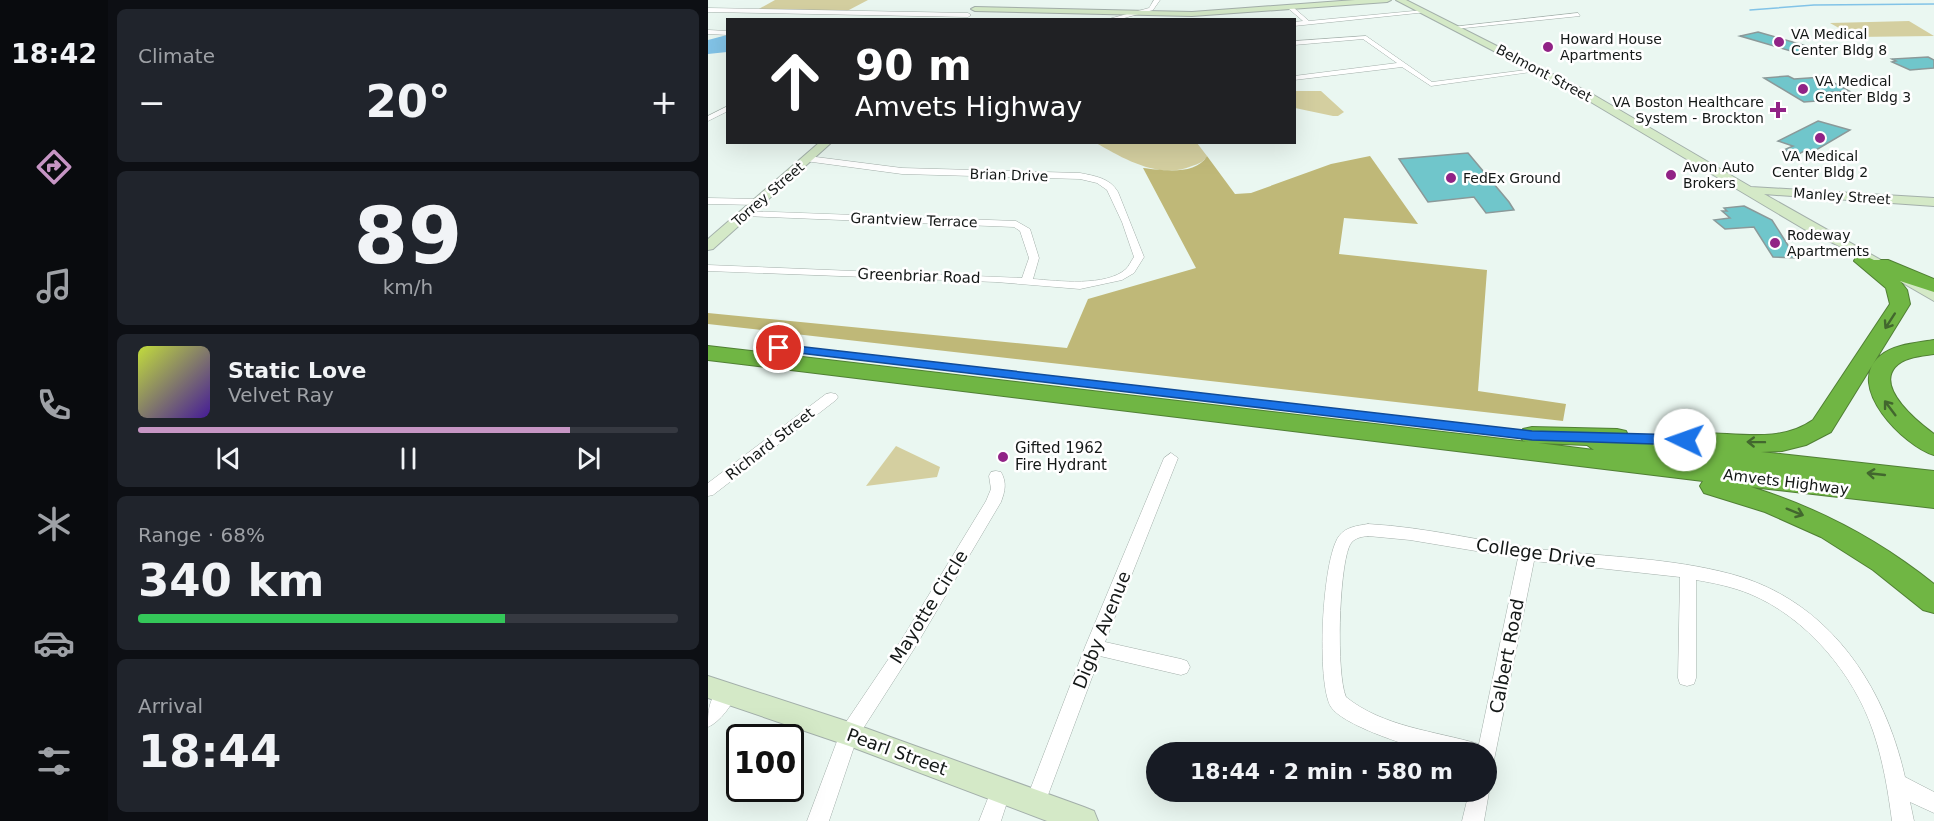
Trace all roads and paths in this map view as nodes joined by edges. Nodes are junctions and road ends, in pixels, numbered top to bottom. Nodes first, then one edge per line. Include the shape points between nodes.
1 (985, 0) edge
2 (1157, 0) edge
3 (1388, 0) edge
4 (1400, 0) edge
5 (1292, 8) junction
6 (708, 10) edge
7 (758, 11) junction
8 (1424, 12) junction
9 (1134, 13) junction
10 (969, 15) edge
11 (1578, 15) dead end
12 (744, 18) edge
13 (1115, 18) edge
14 (1308, 23) junction
15 (1296, 24) edge
16 (726, 27) edge
17 (1455, 27) junction
18 (711, 32) edge
19 (726, 33) edge
20 (1296, 43) edge
21 (1402, 65) junction
22 (1541, 70) junction
23 (1296, 78) edge
24 (726, 109) edge
25 (709, 119) edge
26 (726, 119) edge
27 (825, 144) edge
28 (808, 159) junction
29 (1749, 190) junction
30 (708, 201) edge
31 (759, 202) junction
32 (1934, 202) edge
33 (746, 214) junction
34 (708, 246) edge
35 (1870, 262) junction
36 (708, 268) edge
37 (1128, 273) joint
38 (1027, 281) junction
39 (1934, 286) edge
40 (1934, 296) edge
41 (1934, 304) edge
42 (708, 339) edge
43 (1934, 347) edge
44 (708, 353) edge
45 (831, 397) dead end
46 (1532, 444) junction
47 (1934, 446) edge
48 (1171, 458) dead end
49 (996, 476) dead end
50 (1934, 480) edge
51 (708, 491) edge
52 (1934, 498) edge
53 (1527, 553) junction
54 (1688, 573) junction
55 (1934, 601) edge
56 (1094, 648) junction
57 (1181, 667) dead end
58 (1687, 678) dead end
59 (718, 690) edge
60 (708, 718) edge
61 (849, 734) junction
62 (1439, 742) edge
63 (1490, 742) edge
64 (1896, 783) junction
65 (1002, 790) junction
66 (1477, 802) edge
67 (1035, 803) junction
68 (1934, 803) edge
69 (818, 821) edge
70 (990, 821) edge
71 (1084, 821) edge
72 (1473, 821) edge
73 (1903, 821) edge

1 - 10 main road
2 - 9 street via 1152,8
3 - 5 main road
4 - 8 main road, Belmont Street
5 - 9 main road
5 - 14 street
6 - 7 street
7 - 10 street
7 - 12 street
8 - 14 street
8 - 17 main road, Belmont Street
9 - 10 main road
9 - 13 street
11 - 17 street
14 - 15 street
16 - 18 street
17 - 22 main road, Belmont Street
18 - 19 street
20 - 21 street via 1361,36
21 - 22 street via 1429,84
21 - 23 street
22 - 29 main road, Belmont Street
24 - 25 street
25 - 26 street
27 - 28 main road, Torrey Street
28 - 31 main road, Torrey Street
28 - 37 street, Brian Drive via 902,171 1080,176 1096,180 1114,190 1138,246 1139,257
29 - 32 main road, Manley Street
29 - 35 main road, Belmont Street
30 - 31 street
31 - 33 main road, Torrey Street
33 - 34 main road, Torrey Street
33 - 38 street, Grantview Terrace via 1017,224 1025,229 1034,258
35 - 39 highway
35 - 40 main road, Belmont Street
35 - 41 main road, Belmont Street
35 -> 46 highway via 1894,286 1900,304 1826,420 1811,434 1768,442
36 - 38 street, Greenbriar Road
37 - 38 street, Greenbriar Road via 1087,286
42 - 46 highway, Amvets Highway
47 -> 43 highway via 1895,415 1878,382 1882,367 1897,355
44 - 46 highway, Amvets Highway
45 - 51 street, Richard Street
50 -> 46 highway, Amvets Highway
46 - 52 highway, Amvets Highway
46 -> 55 highway via 1713,486 1782,507 1859,544
48 - 56 street, Digby Avenue
49 - 61 street, Mayotte Circle via 998,489 993,502
53 - 54 street, College Drive
53 - 62 street, College Drive via 1363,530 1351,535 1340,548 1334,595 1332,678 1337,701 1371,723
53 - 63 street, Calbert Road
54 - 58 street
54 - 64 street, College Drive via 1749,586 1778,601 1814,628 1867,697 1882,729
56 - 57 street
56 - 67 street, Digby Avenue
59 - 60 street
59 - 61 main road, Pearl Street
61 - 65 main road, Pearl Street
61 - 69 street, Mayotte Circle
64 - 68 street
64 - 73 street, College Drive
65 - 67 main road, Pearl Street
65 - 70 street
66 - 72 street
67 - 71 main road, Pearl Street

